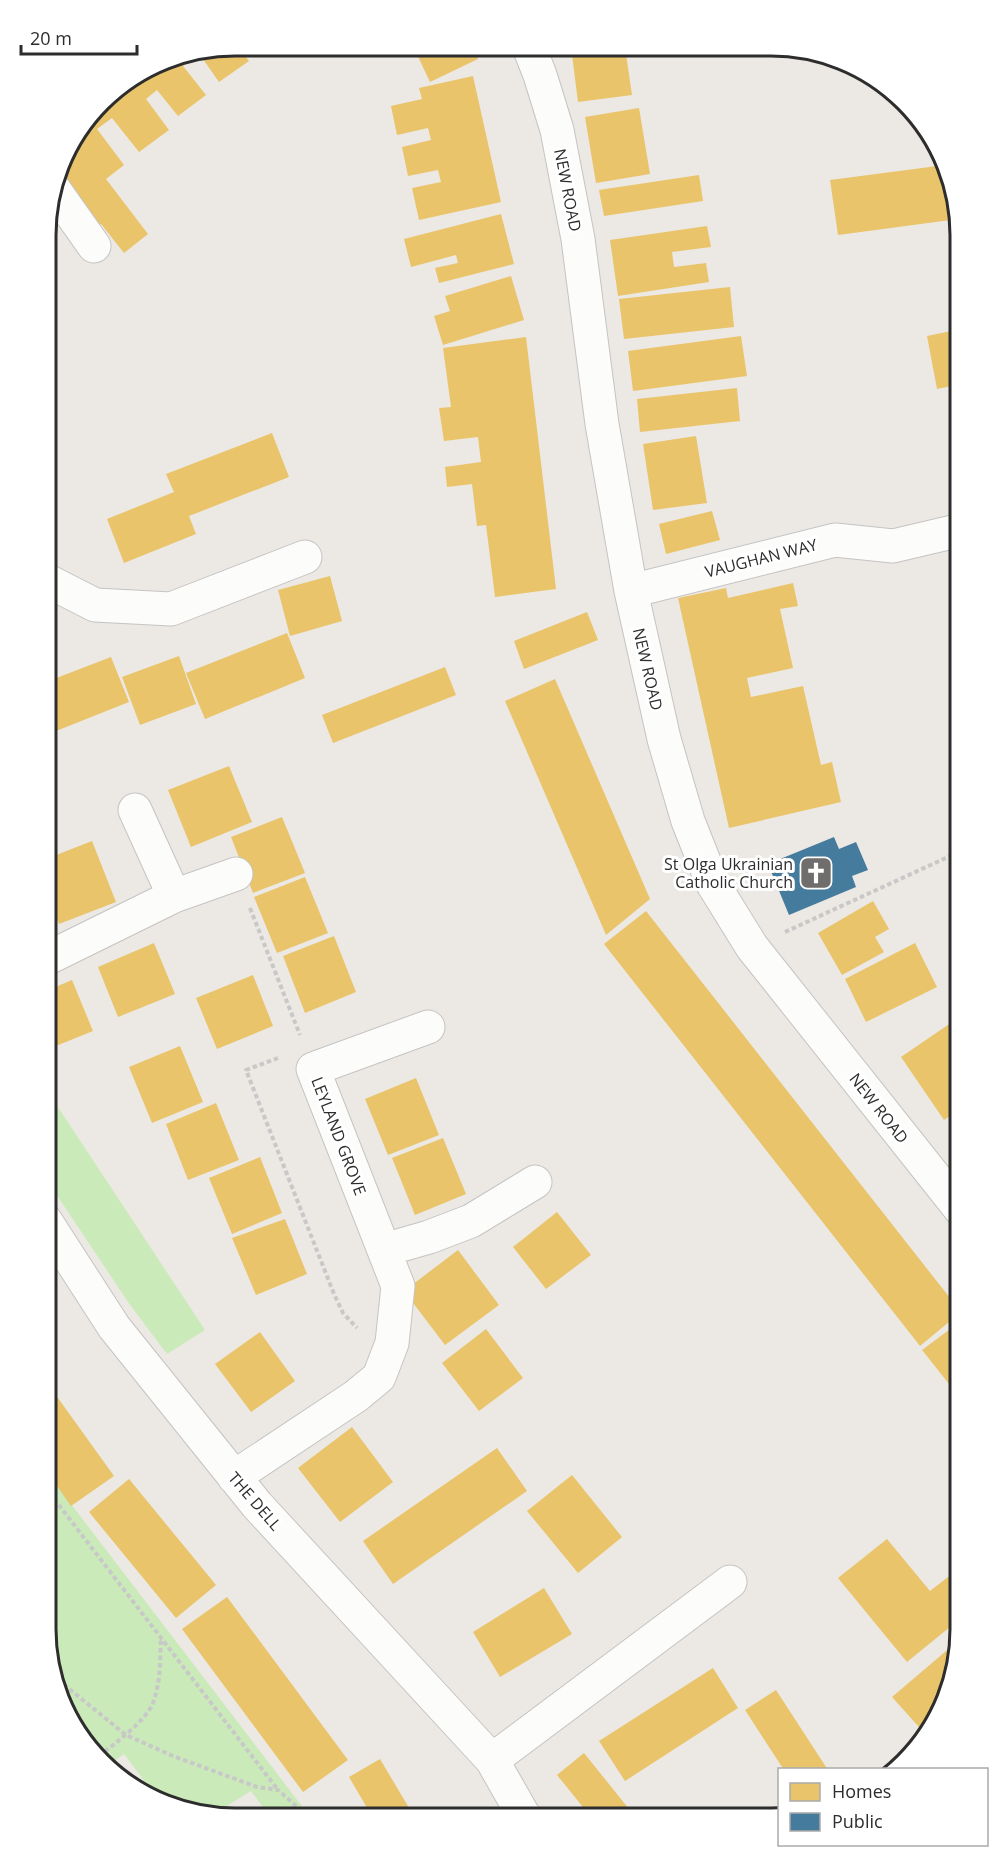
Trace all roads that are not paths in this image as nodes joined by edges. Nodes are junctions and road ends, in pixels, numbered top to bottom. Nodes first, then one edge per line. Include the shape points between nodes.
1 (532, 55) edge
2 (60, 198) edge
3 (94, 246) dead end
4 (950, 533) edge
5 (305, 557) dead end
6 (55, 585) edge
7 (630, 591) junction
8 (135, 810) dead end
9 (236, 874) road end
10 (174, 896) junction
11 (55, 955) edge
12 (428, 1027) dead end
13 (535, 1182) dead end
14 (950, 1196) edge
15 (55, 1236) edge
16 (384, 1250) junction
17 (234, 1477) junction
18 (730, 1582) dead end
19 (492, 1760) junction
20 (519, 1808) edge

1 - 7 street, NEW ROAD via 557,130 578,239 602,424
2 - 3 street
4 - 7 street, VAUGHAN WAY via 893,546 835,540
5 - 6 street via 171,609 95,605
7 - 14 street, NEW ROAD via 664,739 688,821 713,884 752,947
8 - 10 street
9 - 10 street
10 - 11 street
12 - 16 street, LEYLAND GROVE via 309,1058
13 - 16 street via 471,1221
15 - 17 street, THE DELL via 114,1327
16 - 17 street, LEYLAND GROVE via 398,1286 392,1343 379,1377
17 - 19 street, THE DELL
18 - 19 street
19 - 20 street, THE DELL

